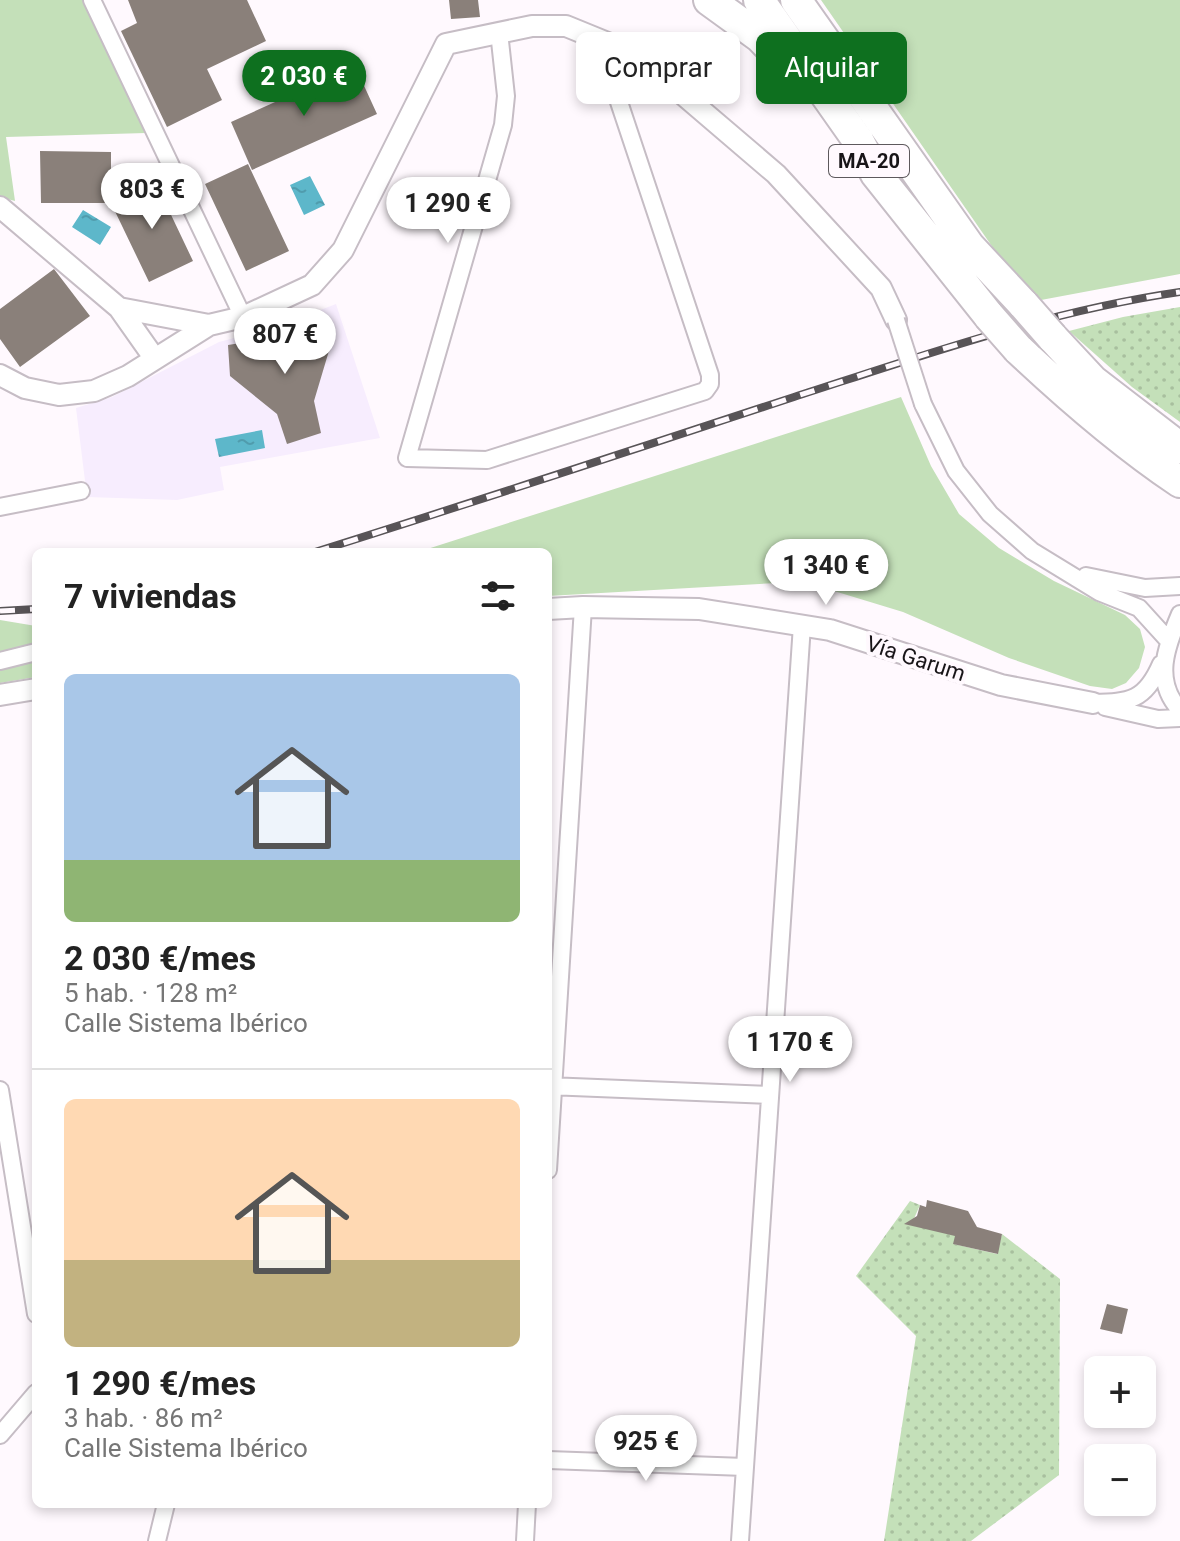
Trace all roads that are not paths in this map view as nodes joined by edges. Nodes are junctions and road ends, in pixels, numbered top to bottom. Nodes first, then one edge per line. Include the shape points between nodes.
1 (92, 0) edge
2 (709, 0) edge
3 (759, 0) edge
4 (796, 0) edge
5 (499, 32) junction
6 (581, 32) edge
7 (620, 104) edge
8 (694, 104) edge
9 (876, 174) junction
10 (0, 207) edge
11 (119, 308) junction
12 (243, 317) junction
13 (896, 320) joint
14 (209, 325) junction
15 (155, 359) junction
16 (0, 375) edge
17 (1180, 448) edge
18 (1180, 482) edge
19 (81, 491) dead end
20 (0, 507) edge
21 (1069, 571) junction
22 (1180, 586) edge
23 (583, 607) junction
24 (552, 609) edge
25 (1180, 614) edge
26 (802, 625) junction
27 (1169, 641) junction
28 (32, 653) edge
29 (1163, 658) junction
30 (0, 661) edge
31 (32, 690) edge
32 (0, 695) edge
33 (1093, 703) junction
34 (1180, 710) edge
35 (1180, 718) edge
36 (552, 1071) edge
37 (552, 1086) edge
38 (0, 1090) edge
39 (769, 1095) junction
40 (32, 1286) edge
41 (32, 1398) edge
42 (0, 1435) edge
43 (552, 1460) edge
44 (745, 1467) junction
45 (165, 1508) edge
46 (527, 1508) edge
47 (157, 1541) edge
48 (525, 1541) edge
49 (740, 1541) edge

1 - 12 street
2 - 9 highway via 760,37 798,77 845,144
3 - 9 highway, MA-20
4 - 17 highway, MA-20, bridge via 969,246 1093,381
5 - 6 street via 566,26
5 - 7 street via 506,96 503,125 407,458 487,460 705,391 710,384
5 - 12 street via 446,44 343,250 312,285
8 - 13 street via 776,174 881,288
9 - 18 highway, MA-20, bridge via 1018,349 1106,427
10 - 11 street
11 - 14 street
11 - 15 street
12 - 14 street
13 - 21 street, bridge via 923,404 956,471 990,514 1032,551
14 - 15 street
15 - 16 street via 94,391 59,395 25,388
19 - 20 street
21 - 22 street via 1145,588
21 - 27 street via 1099,592 1139,608
23 - 24 street, Vía Garum
23 - 26 street, Vía Garum via 699,609
23 - 36 street
25 - 27 street, Vía Garum
26 - 33 street, Vía Garum via 1001,685
26 - 39 street
27 - 29 street, Vía Garum
28 - 30 street
29 - 33 street, Vía Garum via 1153,682 1136,698
29 - 34 street via 1170,700
31 - 32 street
33 - 35 street, Vía Garum via 1158,719
37 - 39 street
38 - 40 street
39 - 44 street
41 - 42 street
43 - 44 street
44 - 49 street
45 - 47 street
46 - 48 street

